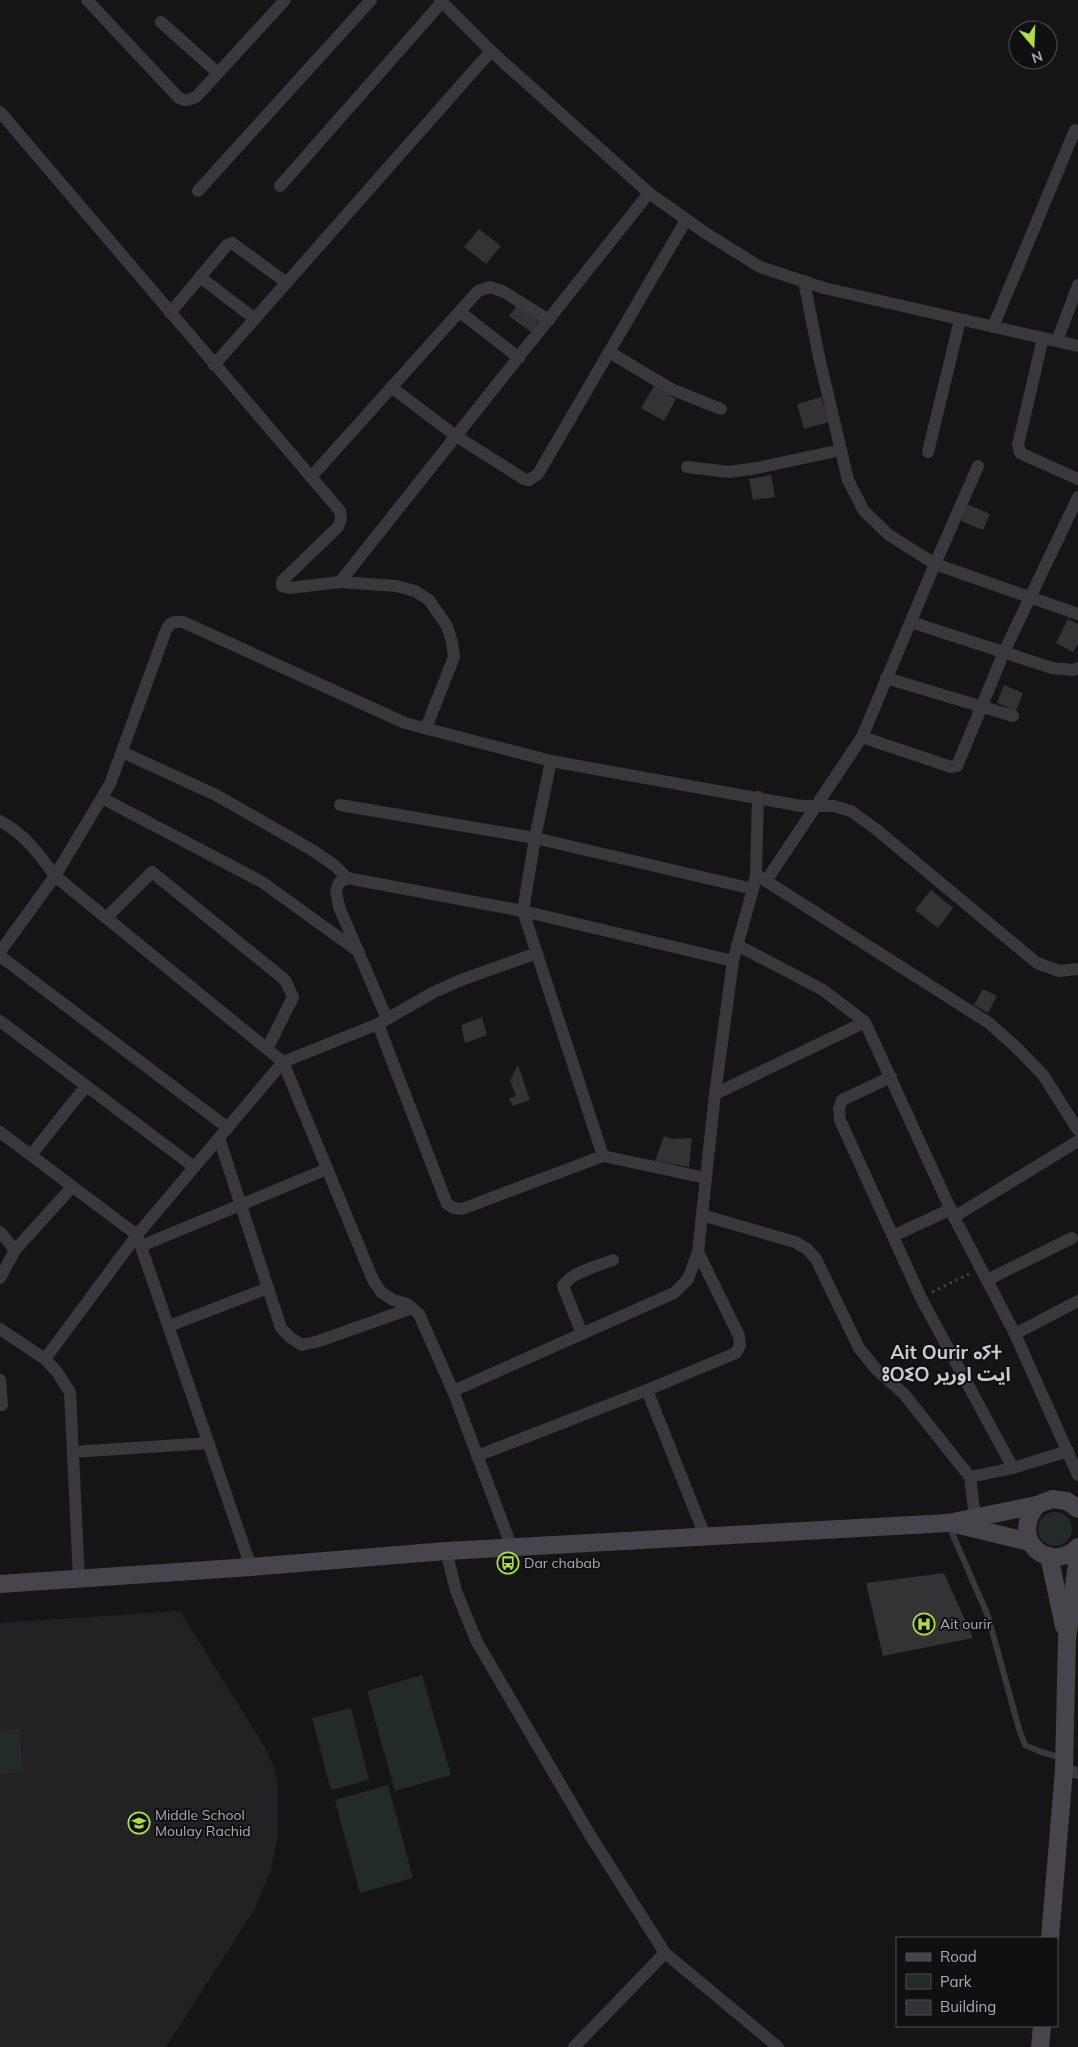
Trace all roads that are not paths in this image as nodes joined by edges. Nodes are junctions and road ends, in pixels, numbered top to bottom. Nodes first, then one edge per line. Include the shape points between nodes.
1 (87, 0) edge
2 (285, 0) edge
3 (371, 0) edge
4 (441, 1) edge
5 (161, 22) dead end
6 (492, 51) junction
7 (218, 73) junction
8 (0, 112) edge
9 (1075, 130) dead end
10 (280, 186) dead end
11 (198, 191) dead end
12 (649, 193) junction
13 (686, 220) junction
14 (200, 277) junction
15 (804, 281) junction
16 (287, 283) junction
17 (1078, 286) edge
18 (460, 312) junction
19 (170, 313) junction
20 (255, 319) junction
21 (549, 320) junction
22 (960, 320) junction
23 (993, 327) junction
24 (1043, 338) junction
25 (1057, 341) junction
26 (1078, 346) edge
27 (609, 352) junction
28 (519, 358) junction
29 (214, 365) junction
30 (391, 388) junction
31 (722, 409) dead end
32 (456, 436) junction
33 (841, 450) junction
34 (928, 452) dead end
35 (978, 466) dead end
36 (687, 467) dead end
37 (311, 477) junction
38 (1078, 479) edge
39 (1078, 498) edge
40 (935, 564) junction
41 (340, 582) junction
42 (1030, 596) junction
43 (1078, 614) edge
44 (911, 622) junction
45 (1004, 652) junction
46 (1078, 668) edge
47 (886, 678) junction
48 (980, 706) junction
49 (1013, 716) dead end
50 (426, 728) junction
51 (862, 737) junction
52 (122, 752) junction
53 (552, 761) junction
54 (758, 797) junction
55 (102, 798) junction
56 (340, 805) dead end
57 (816, 807) junction
58 (0, 821) edge
59 (535, 838) junction
60 (55, 876) junction
61 (761, 877) junction
62 (347, 878) junction
63 (753, 889) junction
64 (523, 911) junction
65 (106, 918) junction
66 (737, 945) junction
67 (0, 952) edge
68 (359, 952) junction
69 (538, 952) junction
70 (0, 956) edge
71 (734, 960) junction
72 (1078, 969) edge
73 (0, 1021) edge
74 (382, 1021) junction
75 (864, 1022) junction
76 (267, 1049) junction
77 (283, 1062) junction
78 (891, 1077) junction
79 (86, 1086) junction
80 (715, 1094) junction
81 (1078, 1130) edge
82 (0, 1132) edge
83 (224, 1133) junction
84 (1078, 1140) edge
85 (31, 1155) junction
86 (603, 1156) junction
87 (194, 1167) junction
88 (328, 1169) junction
89 (706, 1178) junction
90 (72, 1187) junction
91 (241, 1204) junction
92 (953, 1213) junction
93 (702, 1214) junction
94 (0, 1232) edge
95 (892, 1236) junction
96 (1072, 1238) dead end
97 (139, 1240) junction
98 (16, 1250) junction
99 (698, 1252) junction
100 (613, 1260) dead end
101 (984, 1274) junction
102 (0, 1278) edge
103 (268, 1288) junction
104 (1078, 1301) edge
105 (412, 1308) junction
106 (169, 1326) junction
107 (0, 1329) edge
108 (582, 1334) junction
109 (1016, 1334) junction
110 (45, 1359) junction
111 (0, 1380) edge
112 (647, 1390) junction
113 (453, 1391) junction
114 (0, 1405) edge
115 (209, 1443) junction
116 (1068, 1451) junction
117 (73, 1452) junction
118 (477, 1456) junction
119 (1013, 1468) junction
120 (1078, 1475) edge
121 (970, 1477) junction
122 (1074, 1502) edge
123 (1037, 1505) junction
124 (976, 1517) junction
125 (948, 1523) junction
126 (705, 1536) junction
127 (1030, 1542) junction
128 (1078, 1547) edge
129 (512, 1548) junction
130 (446, 1552) junction
131 (1048, 1556) junction
132 (1078, 1557) edge
133 (251, 1568) junction
134 (79, 1579) junction
135 (0, 1584) edge
136 (1067, 1638) junction
137 (1069, 1767) edge
138 (1050, 1937) edge
139 (666, 1953) junction
140 (1042, 2027) edge
141 (574, 2047) edge
142 (778, 2047) edge
143 (1042, 2047) edge

1 - 7 street via 183,100 196,97
2 - 7 street
3 - 11 street
4 - 6 street
4 - 10 street
5 - 7 street
6 - 12 street
6 - 16 street
8 - 19 street
9 - 23 street
12 - 13 street
12 - 21 street
13 - 15 street via 760,266
13 - 27 street
14 - 16 street via 232,243
14 - 19 street
14 - 20 street
15 - 22 street
15 - 33 street
16 - 20 street
17 - 25 street
18 - 21 street via 478,291 490,287
18 - 28 street
18 - 30 street
19 - 29 street
20 - 29 street
21 - 28 street
22 - 23 street
22 - 34 street
23 - 24 street
24 - 25 street
24 - 38 street via 1018,446 1020,453
25 - 26 street
27 - 31 street via 671,389
27 - 32 street via 534,478 524,479
28 - 32 street
29 - 37 street
30 - 32 street
30 - 37 street
32 - 41 street
33 - 36 street via 729,472
33 - 40 street via 848,480 864,512 889,536
35 - 40 street
37 - 41 street via 336,505 341,519 338,527 282,581 282,586
39 - 42 street
40 - 42 street
40 - 44 street
41 - 50 street via 396,586 415,591 429,600 447,626 454,657
42 - 43 street
42 - 45 street
44 - 45 street
44 - 47 street
45 - 46 street via 1052,668
45 - 48 street
47 - 48 street
47 - 51 street
48 - 49 street
48 - 51 street via 957,766 951,767
50 - 52 street via 405,722 183,622 174,621 168,624 164,633
50 - 53 street
51 - 57 street
52 - 55 street
52 - 62 street via 216,795 312,850
53 - 54 street
53 - 59 street
54 - 57 street
54 - 61 street
55 - 60 street
55 - 68 street via 262,882
56 - 59 street
57 - 61 street
57 - 72 street via 834,806 851,811 1037,963 1059,971
58 - 60 street via 13,828 36,850
59 - 63 street
59 - 64 street
60 - 65 street
60 - 67 street
61 - 63 street
61 - 81 street via 989,1023 1043,1075
62 - 64 street
62 - 68 street via 339,883 336,891
63 - 66 street
64 - 69 street
64 - 71 street
65 - 76 street
65 - 76 street via 152,872 286,980 293,997
66 - 71 street
66 - 75 street via 823,990
68 - 74 street
69 - 74 street via 461,980
69 - 86 street
70 - 83 street
71 - 80 street
73 - 79 street
74 - 77 street
74 - 86 street via 448,1204 454,1208 462,1209
75 - 78 street
75 - 80 street
76 - 77 street
77 - 83 street
77 - 88 street
78 - 92 street
78 - 95 street via 842,1100 839,1109 840,1120
79 - 85 street
79 - 87 street
80 - 89 street
82 - 85 street
83 - 87 street
83 - 91 street
84 - 92 street
85 - 90 street
86 - 89 street
87 - 97 street
88 - 91 street
88 - 105 street via 373,1280 381,1292
89 - 93 street
90 - 97 street
90 - 98 street
91 - 97 street
91 - 103 street
92 - 95 street
92 - 101 street
93 - 99 street
93 - 121 street via 795,1242 807,1249 816,1259 859,1348 876,1369 904,1394
94 - 98 street
95 - 119 street via 921,1298
96 - 101 street
97 - 106 street
97 - 110 street
98 - 102 street
99 - 108 street via 688,1279 674,1293
99 - 112 street via 739,1336 740,1345 736,1353
100 - 108 street via 573,1277 563,1286
101 - 109 street
103 - 105 street via 281,1328 302,1345
103 - 106 street
104 - 109 street
105 - 113 street via 419,1314
106 - 115 street
107 - 110 street
108 - 113 street
109 - 116 street
110 - 117 street via 70,1392
111 - 114 street
112 - 118 street
112 - 126 street
113 - 118 street
115 - 117 street
115 - 133 street
116 - 119 street
116 - 120 street
117 - 134 street
118 - 129 street
119 - 121 street
121 - 124 street
122 - 123 main road via 1052,1499
123 - 124 main road
123 - 127 main road via 1027,1522
124 - 125 main road
125 - 126 main road
125 - 127 main road
125 - 137 lane via 988,1616 1025,1745
126 - 129 main road
127 - 131 main road
128 - 131 main road via 1066,1555
129 - 130 main road
130 - 133 main road
130 - 139 street via 456,1591 478,1642 590,1835
131 - 136 main road
132 - 136 main road
133 - 134 main road
134 - 135 main road
136 - 137 main road
137 - 138 main road
139 - 141 street
139 - 142 street
140 - 143 main road

